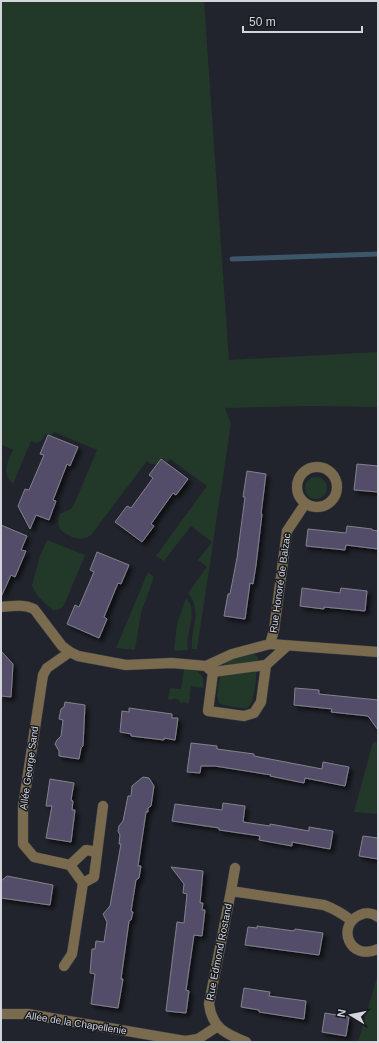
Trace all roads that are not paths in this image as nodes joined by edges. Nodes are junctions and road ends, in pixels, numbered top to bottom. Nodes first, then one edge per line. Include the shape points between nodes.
1 (305, 504) dead end
2 (1, 607) edge
3 (270, 644) junction
4 (287, 646) junction
5 (70, 652) junction
6 (378, 652) edge
7 (266, 665) junction
8 (209, 669) junction
9 (103, 806) dead end
10 (96, 852) junction
11 (70, 865) junction
12 (235, 868) dead end
13 (83, 883) junction
14 (231, 890) junction
15 (378, 917) edge
16 (352, 921) junction
17 (378, 949) edge
18 (64, 966) dead end
19 (1, 1014) edge
20 (218, 1026) junction
21 (246, 1042) edge

1 - 3 street, Rue Honoré de Balzac via 287,531
2 - 5 street via 20,605 34,610 62,646
3 - 4 street
3 - 8 street via 232,654
4 - 6 street
4 - 7 street
5 - 8 street via 87,659 126,665 172,663
5 - 11 street, Allée George Sand via 47,668 43,675 22,807 23,844 34,857
7 - 8 street
7 - 8 street via 260,702 254,713 244,716 208,711
9 - 10 street
10 - 11 street via 86,850
10 - 13 street via 94,878
11 - 13 street
12 - 14 street, Rue Edmond Rostand
13 - 18 street via 72,954
14 - 16 street, Rue Edmond Rostand via 324,905
14 - 20 street, Rue Edmond Rostand via 209,996 210,1013
15 - 16 street via 363,914
16 - 17 street via 347,932 354,947 366,952
19 - 20 street, Allée de la Chapellenie via 50,1017 185,1041 198,1039
20 - 21 street

